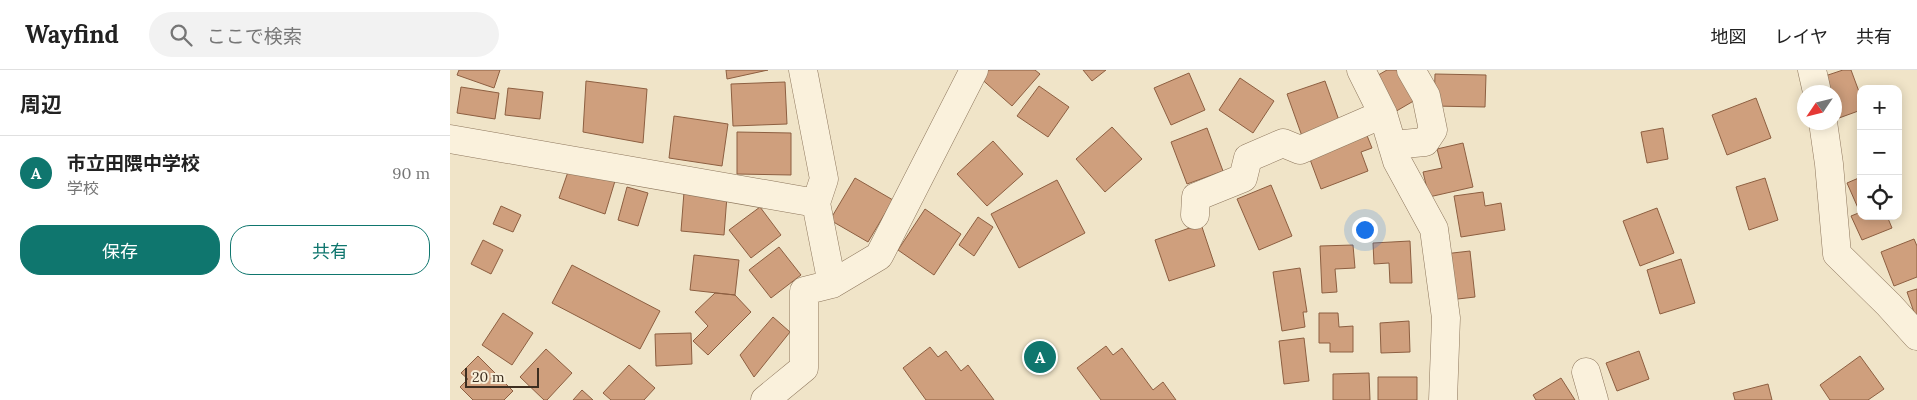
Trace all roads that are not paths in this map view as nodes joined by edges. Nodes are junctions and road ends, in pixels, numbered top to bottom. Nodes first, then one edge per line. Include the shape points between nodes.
1 (803, 70) edge
2 (974, 70) edge
3 (1361, 70) edge
4 (1412, 70) edge
5 (1812, 70) edge
6 (1815, 85) edge
7 (1383, 114) junction
8 (1824, 130) edge
9 (450, 139) edge
10 (1392, 145) junction
11 (816, 203) junction
12 (1195, 215) dead end
13 (832, 284) junction
14 (1917, 336) edge
15 (1586, 372) dead end
16 (765, 400) edge
17 (1443, 400) edge
18 (1594, 400) edge

1 - 11 street via 824,179
2 - 13 street via 879,256
3 - 7 street
4 - 10 street via 1426,96 1433,130 1426,142
5 - 6 street
7 - 10 street
7 - 12 street via 1300,150 1283,143 1248,158 1242,178 1196,197
8 - 14 street via 1837,254
9 - 11 street
10 - 17 street via 1434,230 1446,318
11 - 13 street
13 - 16 street via 804,291 804,368
15 - 18 street

